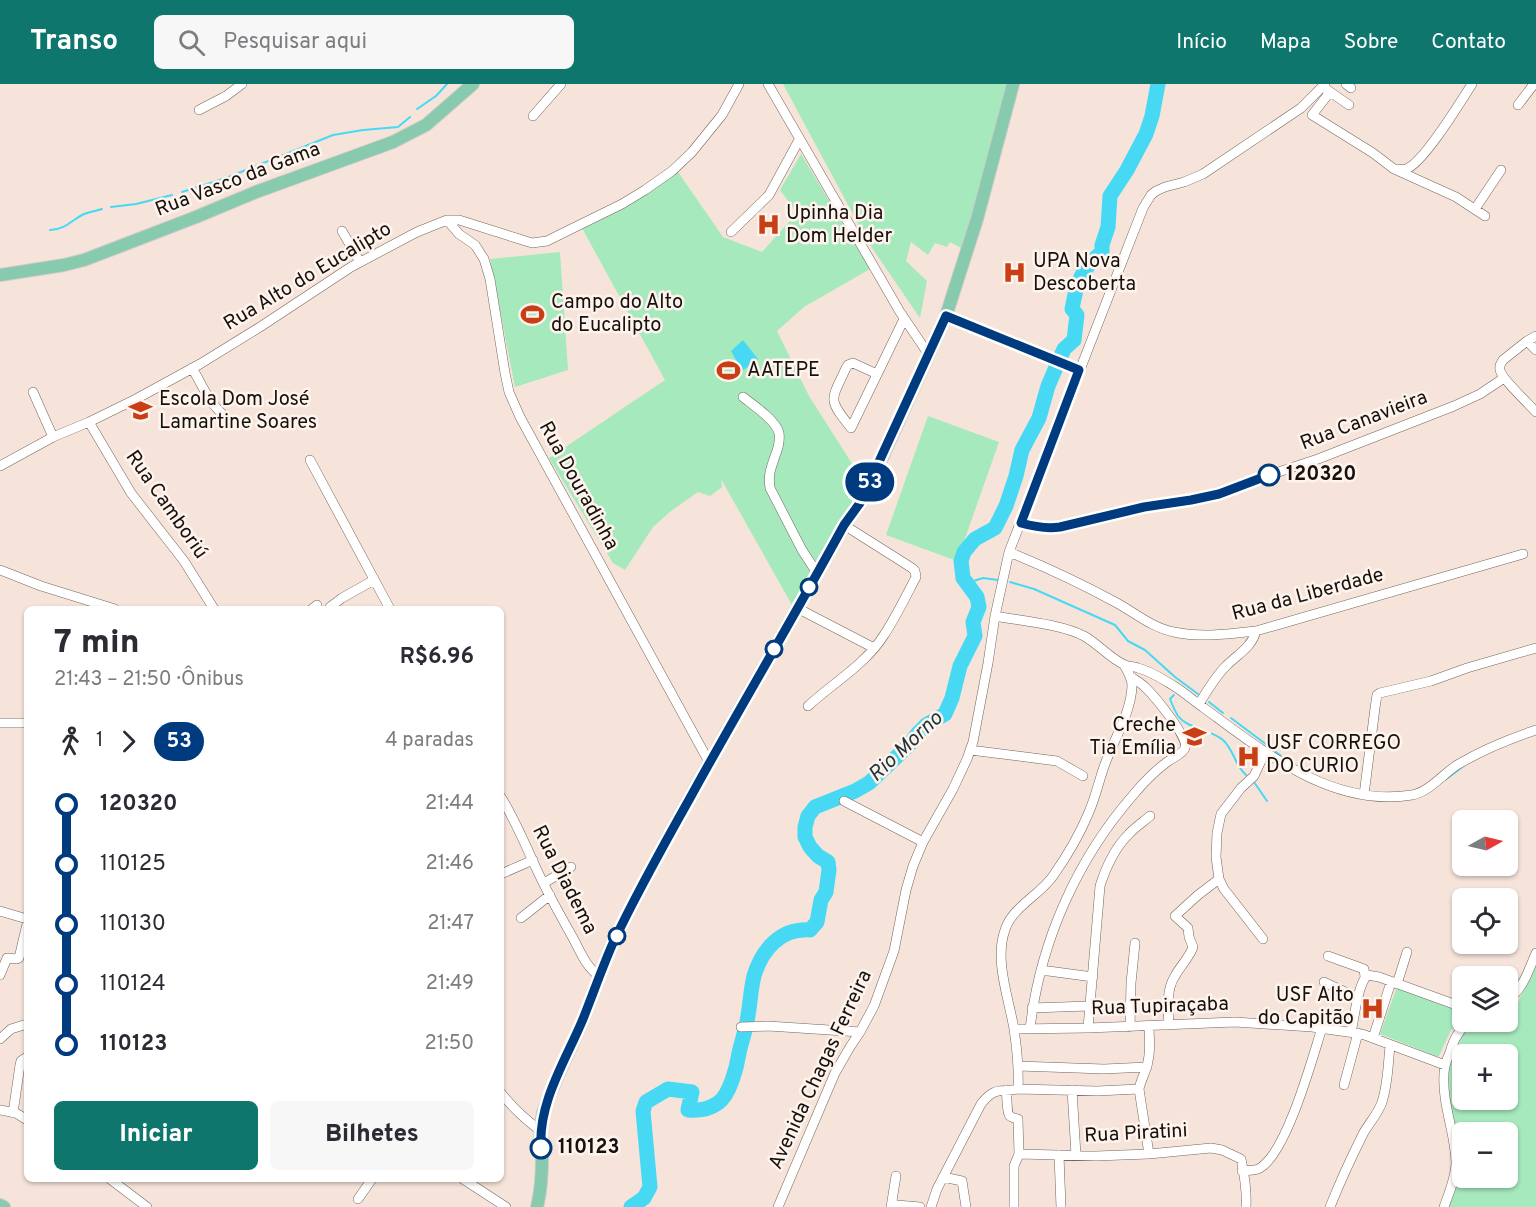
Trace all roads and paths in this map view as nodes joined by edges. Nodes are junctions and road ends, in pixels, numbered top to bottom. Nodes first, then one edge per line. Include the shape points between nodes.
1 (242, 84) edge
2 (473, 84) edge
3 (561, 84) edge
4 (739, 84) edge
5 (768, 84) edge
6 (1013, 84) edge
7 (1472, 84) edge
8 (1534, 84) edge
9 (1326, 88) edge
10 (1349, 105) dead end
11 (1518, 105) dead end
12 (199, 110) dead end
13 (533, 116) dead end
14 (799, 140) junction
15 (1394, 169) junction
16 (1501, 170) dead end
17 (1475, 209) junction
18 (1485, 216) dead end
19 (447, 220) junction
20 (342, 231) dead end
21 (731, 232) dead end
22 (360, 262) junction
23 (0, 275) edge
24 (946, 316) junction
25 (904, 319) junction
26 (1532, 338) edge
27 (1536, 350) edge
28 (928, 355) junction
29 (192, 368) junction
30 (1076, 369) junction
31 (877, 374) junction
32 (1504, 378) junction
33 (33, 392) dead end
34 (743, 397) dead end
35 (1536, 412) edge
36 (225, 416) dead end
37 (88, 422) junction
38 (53, 436) junction
39 (310, 460) dead end
40 (0, 466) edge
41 (1021, 523) junction
42 (844, 525) junction
43 (1009, 552) junction
44 (1524, 554) dead end
45 (0, 570) edge
46 (818, 573) junction
47 (374, 580) junction
48 (101, 606) edge
49 (212, 606) edge
50 (331, 606) edge
51 (388, 606) edge
52 (797, 608) junction
53 (995, 616) junction
54 (1256, 630) junction
55 (874, 648) junction
56 (1536, 648) edge
57 (1124, 665) junction
58 (1131, 676) junction
59 (1199, 704) junction
60 (808, 706) dead end
61 (0, 723) edge
62 (24, 723) edge
63 (1536, 730) edge
64 (970, 750) junction
65 (1265, 753) junction
66 (710, 762) junction
67 (1083, 776) dead end
68 (1364, 795) junction
69 (844, 801) dead end
70 (504, 802) edge
71 (1150, 816) dead end
72 (921, 841) junction
73 (533, 860) junction
74 (571, 867) dead end
75 (504, 873) edge
76 (1219, 879) junction
77 (544, 883) junction
78 (550, 895) junction
79 (0, 910) edge
80 (24, 918) edge
81 (521, 918) dead end
82 (24, 937) edge
83 (1263, 939) dead end
84 (1135, 943) dead end
85 (1407, 952) dead end
86 (1536, 953) edge
87 (1328, 956) dead end
88 (1041, 970) junction
89 (0, 975) edge
90 (599, 976) junction
91 (1368, 976) junction
92 (1093, 977) junction
93 (1324, 982) dead end
94 (1394, 983) junction
95 (1518, 989) edge
96 (1358, 998) junction
97 (1452, 1004) edge
98 (1089, 1006) junction
99 (1032, 1008) junction
100 (24, 1025) edge
101 (1169, 1025) junction
102 (1149, 1026) junction
103 (741, 1027) dead end
104 (1130, 1027) junction
105 (1088, 1028) junction
106 (1322, 1028) junction
107 (1014, 1029) junction
108 (1030, 1029) junction
109 (860, 1032) junction
110 (1355, 1032) junction
111 (1458, 1032) edge
112 (1373, 1038) junction
113 (0, 1039) edge
114 (1390, 1046) junction
115 (24, 1058) edge
116 (1445, 1065) junction
117 (1018, 1066) junction
118 (1147, 1067) junction
119 (1344, 1085) dead end
120 (1018, 1089) junction
121 (1139, 1089) junction
122 (1006, 1090) junction
123 (1072, 1090) junction
124 (504, 1096) edge
125 (0, 1110) edge
126 (13, 1113) junction
127 (24, 1118) edge
128 (541, 1131) junction
129 (1018, 1154) junction
130 (1149, 1154) junction
131 (1059, 1155) junction
132 (1076, 1155) junction
133 (1242, 1171) junction
134 (896, 1176) dead end
135 (943, 1178) junction
136 (114, 1182) edge
137 (370, 1182) edge
138 (468, 1182) edge
139 (358, 1199) dead end
140 (0, 1206) edge
141 (4, 1207) edge
142 (147, 1207) edge
143 (506, 1207) edge
144 (537, 1207) edge
145 (778, 1207) edge
146 (891, 1207) edge
147 (920, 1207) edge
148 (931, 1207) edge
149 (966, 1207) edge
150 (1014, 1207) edge
151 (1061, 1207) edge
152 (1246, 1207) edge
153 (1330, 1207) edge
154 (1444, 1207) edge

1 - 12 street
2 - 23 main road, Rua Vasco da Gama via 426,125 393,142 84,260
3 - 13 street
4 - 19 street via 722,115 672,171 622,204 547,241 532,243 459,220
5 - 14 street
6 - 24 main road
7 - 15 street via 1432,145 1410,167
8 - 11 street
9 - 10 street
9 - 15 street via 1312,115
9 - 30 street, Avenida Chagas Ferreira via 1203,174 1151,195
14 - 21 street via 769,195
14 - 25 street
15 - 17 street
16 - 17 street
17 - 18 street
19 - 22 street, Rua Alto do Eucalipto
19 - 66 street, Rua Douradinha via 475,245 484,259 509,392 520,417
20 - 22 street
22 - 29 street, Rua Alto do Eucalipto
24 - 28 main road
24 - 30 street
25 - 28 street
25 - 31 street
26 - 27 street
26 - 32 street via 1500,364
28 - 42 main road via 860,503
29 - 36 street via 211,401
29 - 37 street, Rua Alto do Eucalipto
30 - 41 street, Avenida Chagas Ferreira
31 - 31 street via 866,395 850,428 833,398 846,368 853,363
32 - 35 street
32 - 41 street, Rua Canavieira via 1454,406 1219,494 1131,509 1060,527 1038,528
33 - 38 street
34 - 46 street via 775,424 779,433 769,470 770,488
37 - 38 street, Rua Alto do Eucalipto
37 - 49 street, Rua Camboriú via 130,493 184,561
38 - 40 street, Rua Alto do Eucalipto
39 - 47 street
41 - 43 street, Avenida Chagas Ferreira
42 - 46 main road
42 - 55 street via 915,571 916,577
43 - 53 street, Avenida Chagas Ferreira
43 - 54 street, Rua da Liberdade via 1052,569 1173,632 1203,636
44 - 54 street, Rua da Liberdade
45 - 48 street
46 - 52 main road
47 - 50 street
47 - 51 street
52 - 55 street
52 - 66 main road
53 - 57 street via 1072,631
53 - 64 street, Avenida Chagas Ferreira
54 - 59 street via 1248,647 1226,666
55 - 60 street
56 - 68 street via 1377,695
57 - 58 street
57 - 59 street via 1148,672
58 - 88 street via 1161,705 1184,739 1185,748 1153,773 1108,826 1059,914
58 - 107 street via 1128,708 1089,812 1053,877 1010,918 1004,930 1002,959
59 - 65 street
61 - 62 street
63 - 68 street via 1465,760 1415,794
64 - 67 street via 1057,761
64 - 72 street, Avenida Chagas Ferreira via 960,775
65 - 68 street via 1322,783
65 - 76 street via 1254,776 1221,814 1216,857
66 - 90 main road
69 - 72 street
70 - 73 street, Rua Diadema
71 - 92 street via 1128,834 1106,867 1100,886
72 - 109 street, Avenida Chagas Ferreira via 894,951
73 - 75 street
73 - 77 street, Rua Diadema
74 - 77 street
76 - 83 street
76 - 101 street via 1175,916 1188,928 1193,946 1189,958 1173,977
77 - 78 street, Rua Diadema
78 - 81 street
78 - 90 street, Rua Diadema via 585,961
79 - 80 street
82 - 89 street via 19,958 7,958
84 - 104 street
85 - 94 street
86 - 95 street
87 - 91 street via 1364,969
88 - 92 street
88 - 99 street
90 - 128 main road via 542,1115
91 - 94 street
91 - 96 street
92 - 98 street
93 - 96 street
94 - 97 street
94 - 112 street
96 - 110 street
98 - 99 street
98 - 105 street
99 - 108 street
100 - 113 street via 11,1029
101 - 102 street, Rua Tupiraçaba
101 - 106 street, Rua Tupiraçaba via 1235,1022
102 - 104 street, Rua Tupiraçaba
102 - 118 street
103 - 109 street
104 - 105 street, Rua Tupiraçaba
105 - 108 street, Rua Tupiraçaba
106 - 110 street, Rua Tupiraçaba
106 - 133 street via 1277,1151 1260,1168
107 - 108 street, Rua Tupiraçaba
107 - 117 street
109 - 145 street, Avenida Chagas Ferreira via 835,1073
110 - 112 street, Rua Tupiraçaba
110 - 119 street
111 - 116 street
112 - 114 street, Rua Tupiraçaba
114 - 116 street, Rua Tupiraçaba
114 - 153 street via 1382,1101 1357,1145
115 - 126 street
116 - 154 street via 1444,1090 1456,1164
117 - 118 street
117 - 120 street
118 - 121 street
120 - 122 street
120 - 123 street
121 - 123 street
121 - 130 street
122 - 129 street via 1007,1113 1018,1119
122 - 135 street via 986,1097
123 - 132 street
124 - 128 street
125 - 126 street
126 - 127 street
128 - 144 main road
129 - 131 street, Rua Piratini
129 - 150 street via 1014,1166
130 - 132 street, Rua Piratini
130 - 133 street, Rua Piratini via 1222,1150 1241,1159
131 - 132 street, Rua Piratini
131 - 151 street
133 - 152 street
134 - 146 street
135 - 148 street
135 - 149 street via 962,1181
136 - 142 street
137 - 139 street
138 - 143 street
140 - 141 main road
146 - 147 street

